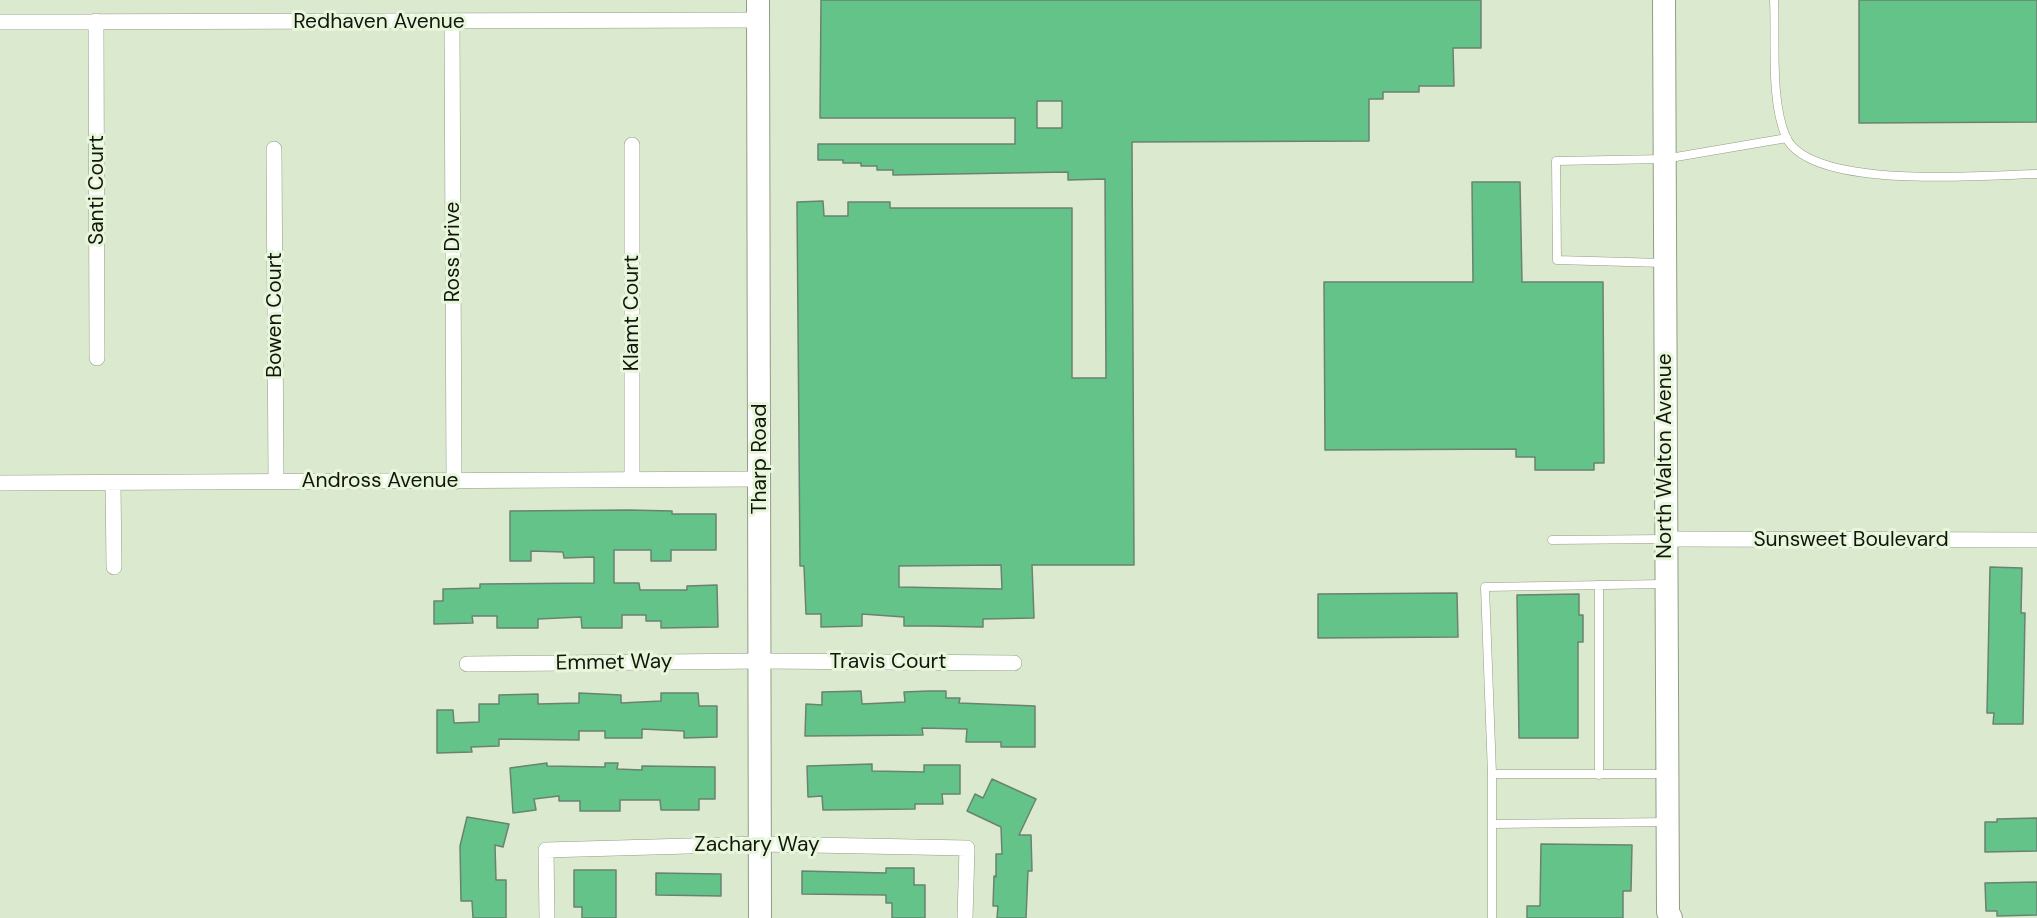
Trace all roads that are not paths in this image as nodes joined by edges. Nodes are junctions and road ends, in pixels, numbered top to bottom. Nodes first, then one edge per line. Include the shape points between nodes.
1 (1664, 0) edge
2 (1774, 0) edge
3 (758, 10) edge
4 (96, 21) junction
5 (0, 22) edge
6 (452, 22) junction
7 (1787, 138) junction
8 (632, 146) dead end
9 (274, 149) dead end
10 (1664, 159) junction
11 (2037, 174) edge
12 (1665, 263) junction
13 (97, 358) dead end
14 (760, 479) junction
15 (632, 480) junction
16 (276, 481) junction
17 (454, 482) junction
18 (0, 483) edge
19 (113, 484) junction
20 (1665, 539) junction
21 (1552, 540) dead end
22 (2037, 540) edge
23 (114, 567) dead end
24 (1665, 584) junction
25 (1599, 585) junction
26 (761, 661) junction
27 (1014, 663) dead end
28 (467, 664) dead end
29 (1492, 774) junction
30 (1667, 774) junction
31 (1599, 775) junction
32 (1667, 822) junction
33 (1492, 824) junction
34 (760, 844) junction
35 (1668, 916) edge
36 (547, 918) edge
37 (760, 918) edge
38 (965, 918) edge
39 (1492, 918) edge

1 - 10 main road, North Walton Avenue
2 - 7 lane via 1778,101
3 - 6 street, Redhaven Avenue
3 - 14 main road, Tharp Road
4 - 5 street, Redhaven Avenue
4 - 6 street, Redhaven Avenue
4 - 13 street, Santi Court
6 - 17 street, Ross Drive
7 - 10 lane
7 - 11 lane via 1814,160 1862,174
8 - 15 street, Klamt Court
9 - 16 street, Bowen Court
10 - 12 main road, North Walton Avenue
10 - 12 lane via 1556,161 1557,260
12 - 20 main road, North Walton Avenue
14 - 15 street, Andross Avenue
14 - 26 main road, Tharp Road
15 - 17 street, Andross Avenue
16 - 17 street, Andross Avenue
16 - 19 street, Andross Avenue
18 - 19 street, Andross Avenue
19 - 23 street
20 - 21 lane
20 - 22 street, Sunsweet Boulevard
20 - 24 main road, North Walton Avenue
24 - 25 lane
24 - 30 main road, North Walton Avenue
25 - 29 lane via 1485,587
25 - 31 lane
26 - 27 street, Travis Court
26 - 28 street, Emmet Way
26 - 34 main road, Tharp Road
29 - 31 lane
29 - 33 lane
30 - 31 lane
30 - 32 main road, North Walton Avenue
32 - 33 lane
32 - 35 main road, North Walton Avenue
33 - 39 lane
34 - 36 street, Zachary Way via 546,850
34 - 37 main road, Tharp Road
34 - 38 street, Zachary Way via 967,848

